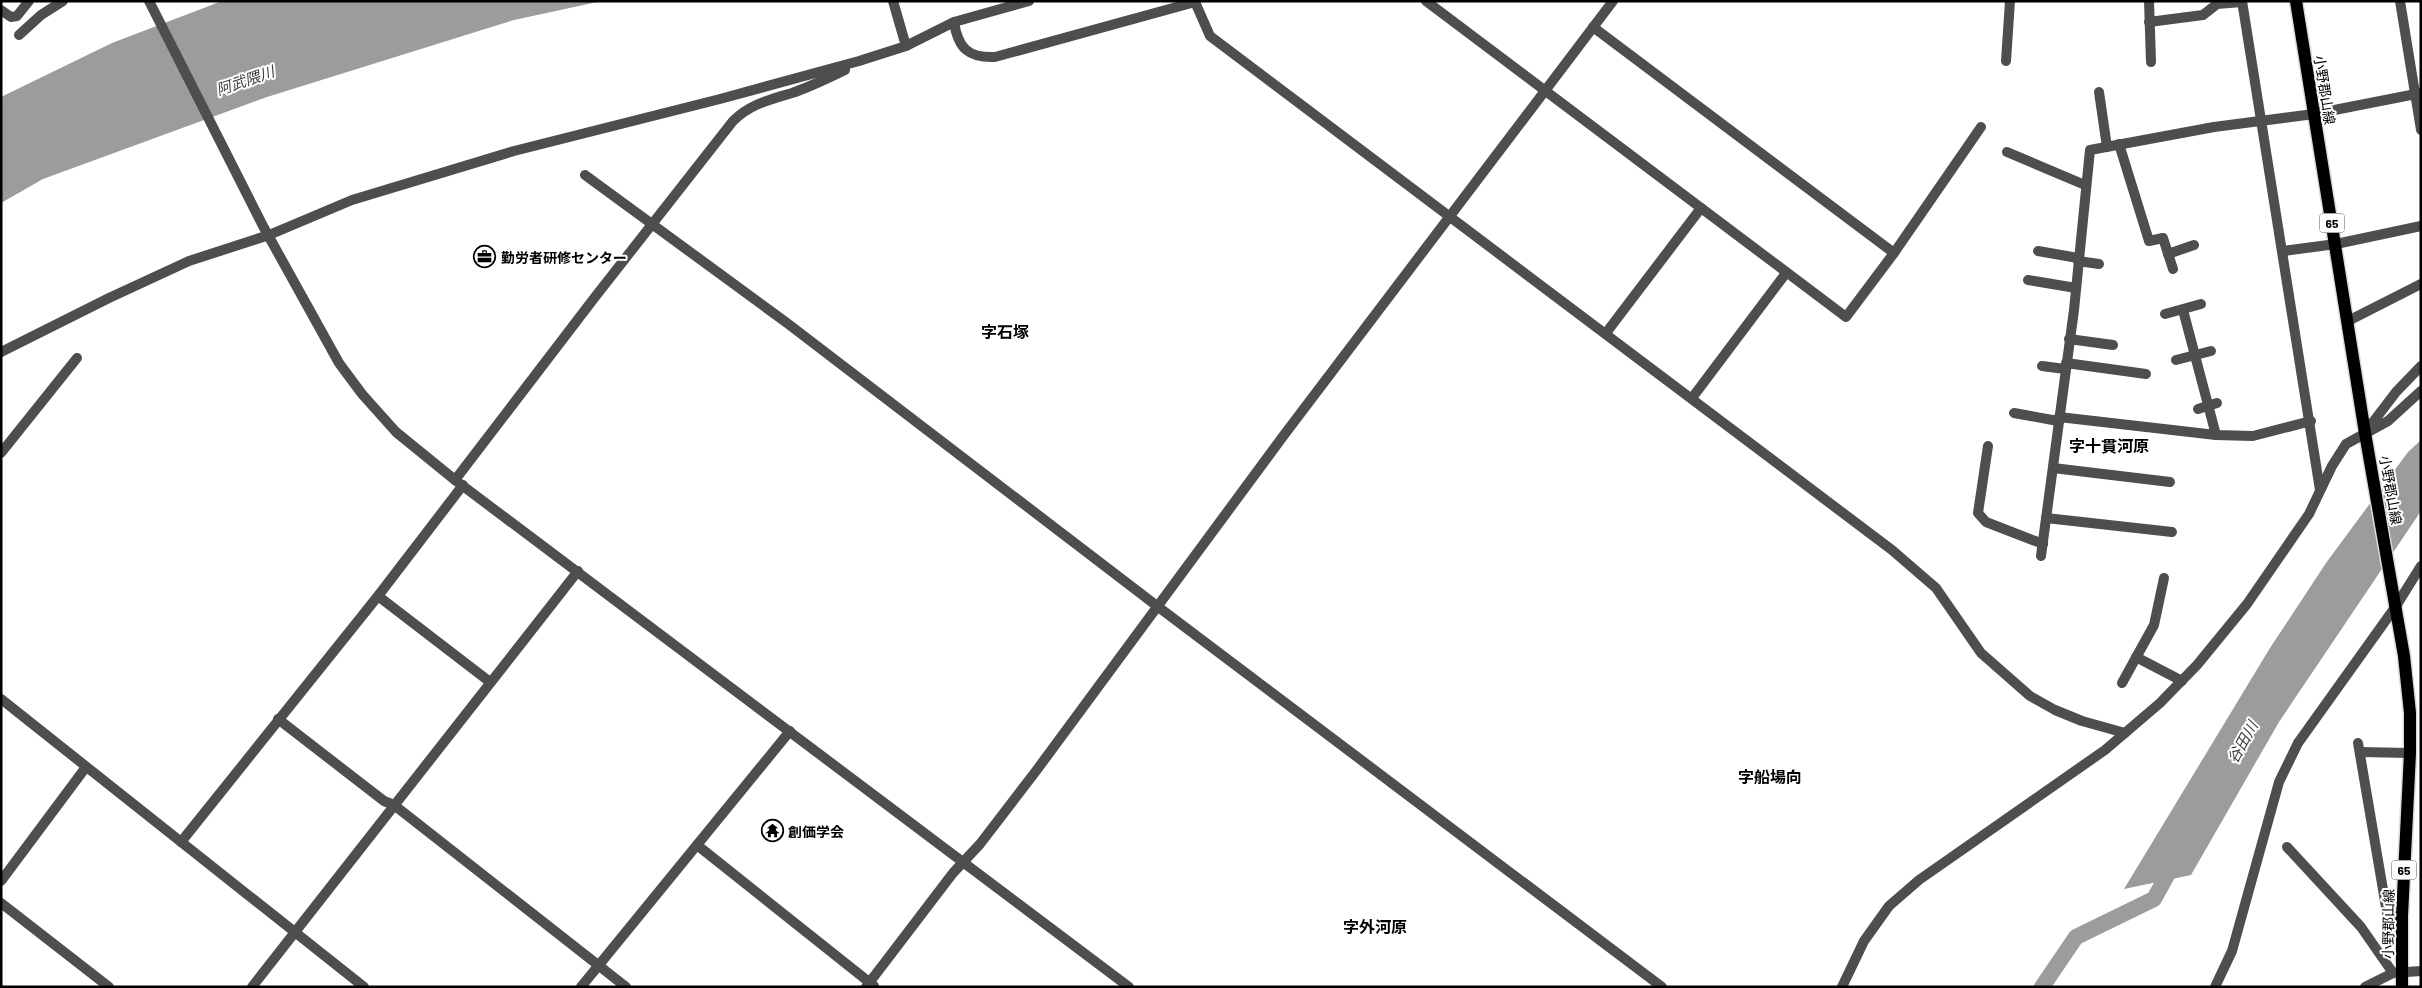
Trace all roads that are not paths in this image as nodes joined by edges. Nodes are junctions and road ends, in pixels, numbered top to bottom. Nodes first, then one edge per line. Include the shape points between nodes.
1 (29, 1) edge
2 (64, 1) edge
3 (149, 1) edge
4 (893, 1) edge
5 (1029, 1) edge
6 (1426, 1) edge
7 (1612, 1) edge
8 (2010, 1) edge
9 (2149, 1) edge
10 (2296, 1) edge
11 (2400, 1) edge
12 (2242, 2) edge
13 (1, 10) edge
14 (954, 22) junction
15 (2149, 22) junction
16 (1593, 26) junction
17 (19, 35) dead end
18 (905, 42) junction
19 (859, 61) junction
20 (2006, 61) dead end
21 (2151, 62) dead end
22 (1545, 91) junction
23 (2099, 92) dead end
24 (2418, 93) edge
25 (2314, 114) junction
26 (2260, 121) junction
27 (1981, 127) dead end
28 (2421, 130) edge
29 (2119, 144) junction
30 (2107, 146) junction
31 (2007, 152) dead end
32 (585, 175) dead end
33 (2085, 185) junction
34 (1701, 208) junction
35 (1450, 216) junction
36 (653, 225) junction
37 (2421, 226) edge
38 (266, 230) junction
39 (2336, 244) junction
40 (2194, 245) dead end
41 (2283, 251) junction
42 (2038, 252) dead end
43 (1894, 253) junction
44 (2168, 254) junction
45 (2078, 260) junction
46 (2099, 264) dead end
47 (2173, 270) dead end
48 (1786, 272) junction
49 (2028, 280) dead end
50 (2421, 284) edge
51 (2076, 288) junction
52 (2201, 304) dead end
53 (2183, 310) junction
54 (2164, 314) dead end
55 (2348, 321) junction
56 (1606, 333) junction
57 (2069, 339) junction
58 (2113, 345) dead end
59 (2211, 351) dead end
60 (1, 352) edge
61 (2195, 355) junction
62 (77, 358) dead end
63 (2176, 360) dead end
64 (2042, 366) dead end
65 (2066, 366) junction
66 (2421, 366) edge
67 (2146, 374) dead end
68 (2421, 391) edge
69 (1692, 398) junction
70 (2014, 413) dead end
71 (2059, 419) junction
72 (2311, 421) junction
73 (2216, 435) junction
74 (2366, 439) junction
75 (1988, 446) dead end
76 (1, 453) edge
77 (2053, 468) junction
78 (2170, 482) dead end
79 (459, 483) junction
80 (2320, 490) junction
81 (2046, 518) junction
82 (2172, 532) dead end
83 (2043, 544) junction
84 (2042, 556) dead end
85 (2421, 566) edge
86 (578, 571) junction
87 (2164, 578) dead end
88 (378, 596) junction
89 (1157, 606) junction
90 (2396, 606) junction
91 (2136, 657) junction
92 (2182, 681) junction
93 (490, 682) junction
94 (2122, 683) dead end
95 (1, 699) edge
96 (278, 719) junction
97 (790, 731) junction
98 (2125, 733) junction
99 (2415, 753) edge
100 (86, 767) junction
101 (394, 805) junction
102 (181, 842) junction
103 (697, 845) junction
104 (2287, 847) dead end
105 (964, 862) junction
106 (1, 881) edge
107 (1, 903) edge
108 (2402, 920) junction
109 (294, 931) junction
110 (598, 964) junction
111 (2421, 971) edge
112 (2397, 973) junction
113 (871, 985) edge
114 (109, 987) edge
115 (252, 987) edge
116 (364, 987) edge
117 (580, 987) edge
118 (626, 987) edge
119 (1129, 987) edge
120 (1662, 987) edge
121 (1842, 987) edge
122 (2215, 987) edge
123 (2365, 987) edge
124 (2402, 987) edge

1 - 13 street via 17,16 11,17
2 - 17 street via 41,15
3 - 38 street
4 - 18 street
5 - 14 street
6 - 22 street
7 - 16 street
8 - 20 street
9 - 15 street
10 - 25 main road, 小野郡山線 / 65
11 - 24 street
12 - 15 street via 2217,4 2203,16
12 - 26 street
14 - 18 street
14 - 35 street via 957,39 967,52 995,57 1195,2 1210,36
15 - 21 street
16 - 22 street
16 - 43 street
18 - 19 street
19 - 36 street via 793,92 744,110 713,145
19 - 38 street via 505,154 352,200
22 - 34 street
22 - 35 street
23 - 30 street
24 - 25 street
24 - 28 street
25 - 26 street
25 - 39 main road, 小野郡山線 / 65
26 - 29 street
26 - 41 street
27 - 43 street
29 - 30 street
29 - 44 street via 2150,241 2163,238
30 - 33 street via 2090,150
31 - 33 street
32 - 36 street
33 - 45 street
34 - 48 street
34 - 56 street
35 - 56 street
35 - 89 street
36 - 79 street via 595,297
36 - 89 street via 787,323
37 - 39 street
38 - 60 street via 188,261
38 - 79 street via 339,362 362,394 396,432
39 - 41 street
39 - 55 main road, 小野郡山線 / 65
40 - 44 street
41 - 72 street
42 - 45 street
43 - 48 street via 1846,317
44 - 47 street
45 - 46 street
45 - 51 street
48 - 69 street
49 - 51 street
50 - 55 street
51 - 57 street
52 - 53 street
53 - 54 street
53 - 61 street
55 - 74 main road, 小野郡山線 / 65
56 - 69 street
57 - 58 street
57 - 65 street
59 - 61 street
61 - 63 street
61 - 73 street
62 - 76 street
64 - 65 street
65 - 67 street
65 - 71 street
66 - 74 street via 2396,392
68 - 74 street
69 - 98 street via 1920,572 1944,599 1981,653 2030,696 2082,721
70 - 71 street
71 - 73 street
71 - 77 street
72 - 73 street via 2253,436
72 - 80 street
74 - 80 street via 2354,438 2340,451
74 - 90 main road, 小野郡山線 / 65
75 - 83 street via 1980,517
77 - 78 street
77 - 81 street
79 - 86 street
79 - 88 street
80 - 92 street via 2309,514 2247,604
81 - 82 street
81 - 83 street
83 - 84 street
85 - 90 street
86 - 93 street
86 - 97 street
87 - 91 street via 2154,625
88 - 93 street
88 - 96 street
89 - 105 street via 1122,658
89 - 120 street
90 - 99 main road, 小野郡山線 / 65
90 - 122 street via 2298,743 2279,782 2232,951
91 - 92 street
91 - 94 street
92 - 98 street
93 - 101 street
95 - 100 street
96 - 101 street via 384,802
96 - 102 street
97 - 103 street
97 - 105 street
98 - 121 street via 1919,880 1889,906 1864,941
99 - 108 main road, 小野郡山線 / 65
99 - 108 street via 2359,747 2387,913
100 - 102 street
100 - 106 street
101 - 109 street
101 - 110 street
102 - 109 street
103 - 110 street
103 - 113 street
104 - 112 street via 2361,927
105 - 113 street
105 - 119 street
107 - 114 street
108 - 112 main road, 小野郡山線 / 65
109 - 115 street
109 - 116 street
110 - 117 street
110 - 118 street
111 - 112 street
112 - 123 street
112 - 124 main road, 小野郡山線 / 65

